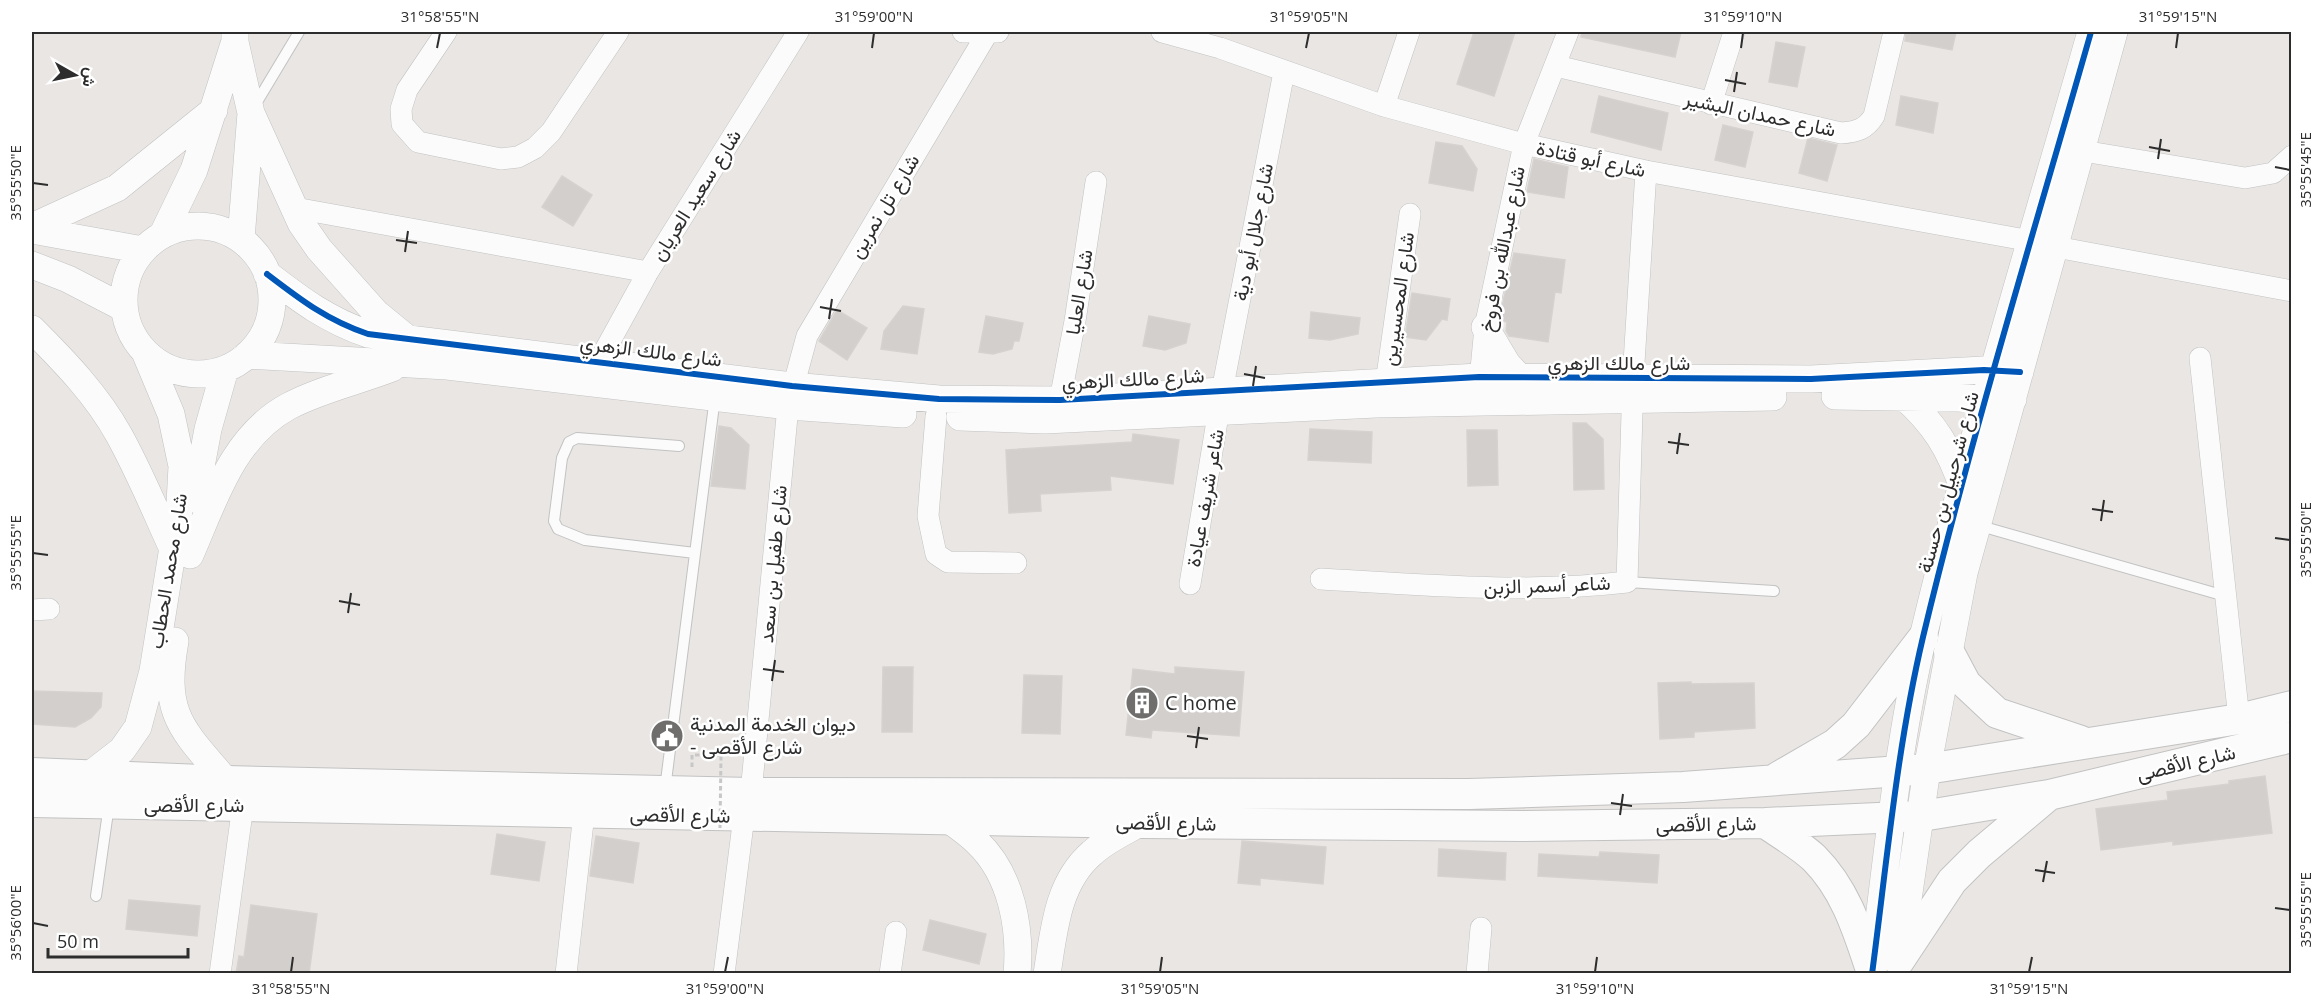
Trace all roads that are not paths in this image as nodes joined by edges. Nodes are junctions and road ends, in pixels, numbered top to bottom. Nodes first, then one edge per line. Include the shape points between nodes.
1 (298, 32) edge
2 (446, 32) edge
3 (618, 32) edge
4 (798, 32) edge
5 (963, 32) edge
6 (991, 32) edge
7 (1162, 32) edge
8 (1409, 32) edge
9 (1568, 32) edge
10 (1734, 32) edge
11 (1894, 32) edge
12 (2091, 32) edge
13 (2114, 32) edge
14 (235, 36) edge
15 (1556, 66) junction
16 (1284, 72) junction
17 (1711, 104) junction
18 (1384, 106) junction
19 (214, 110) junction
20 (251, 113) junction
21 (1524, 144) junction
22 (2083, 151) junction
23 (2292, 156) edge
24 (1646, 171) junction
25 (1096, 182) dead end
26 (295, 208) junction
27 (1410, 214) dead end
28 (32, 229) edge
29 (241, 239) junction
30 (153, 242) junction
31 (2043, 244) junction
32 (32, 265) edge
33 (648, 272) junction
34 (267, 274) junction
35 (2292, 291) edge
36 (124, 308) junction
37 (1485, 327) junction
38 (32, 329) edge
39 (2006, 334) junction
40 (145, 352) junction
41 (406, 352) junction
42 (2200, 358) dead end
43 (599, 361) junction
44 (236, 362) junction
45 (2008, 371) junction
46 (1951, 372) junction
47 (1521, 379) junction
48 (1386, 383) junction
49 (1479, 390) junction
50 (1633, 390) junction
51 (790, 396) junction
52 (1903, 396) junction
53 (715, 397) junction
54 (2000, 399) junction
55 (1060, 400) junction
56 (1221, 402) junction
57 (936, 416) junction
58 (678, 446) dead end
59 (1963, 488) junction
60 (1977, 525) junction
61 (181, 551) junction
62 (695, 553) junction
63 (1016, 563) dead end
64 (1321, 579) dead end
65 (1627, 582) junction
66 (1190, 584) dead end
67 (1774, 591) dead end
68 (2225, 596) junction
69 (1936, 645) junction
70 (2292, 706) edge
71 (2239, 719) junction
72 (2292, 737) edge
73 (2090, 744) junction
74 (1928, 769) junction
75 (1898, 772) junction
76 (32, 773) edge
77 (91, 774) junction
78 (226, 781) junction
79 (1770, 782) junction
80 (665, 791) junction
81 (2049, 795) junction
82 (32, 802) edge
83 (109, 804) junction
84 (243, 805) junction
85 (584, 813) junction
86 (738, 813) junction
87 (1922, 816) junction
88 (948, 818) junction
89 (1892, 818) junction
90 (1140, 823) junction
91 (1765, 823) junction
92 (96, 896) dead end
93 (1014, 909) junction
94 (1057, 912) junction
95 (1481, 928) dead end
96 (896, 932) dead end
97 (1898, 967) edge
98 (1872, 973) edge
99 (220, 974) edge
100 (566, 974) edge
101 (724, 974) edge
102 (890, 974) edge
103 (1017, 974) edge
104 (1047, 974) edge
105 (1477, 974) edge

1 - 20 lane
2 - 3 street via 407,90 401,109 402,124 418,141 501,159 518,157 535,148 551,132
4 - 33 street, شارع سعيد العريان
5 - 6 street
6 - 51 street, شارع تل نمرين via 807,336
7 - 16 street, شارع أبو قتادة
8 - 18 street
9 - 15 street, شارع عبدالله بن فروخ
10 - 17 street
11 - 17 street, شارع حمدان البشير via 1875,116 1862,130 1841,133
12 - 31 street, شارع شرحبيل بن حسنة
13 - 22 street, شارع شرحبيل بن حسنة
14 - 19 street
14 - 20 street
15 - 17 street, شارع حمدان البشير
15 - 21 street, شارع عبدالله بن فروخ
16 - 18 street, شارع أبو قتادة
16 - 56 street, شارع جلال أبو دية
18 - 21 street, شارع أبو قتادة
19 - 28 street via 117,188
19 - 30 street via 194,170
20 - 26 street
20 - 29 street
21 - 24 street, شارع أبو قتادة
21 - 37 street, شارع عبدالله بن فروخ
22 - 23 street via 2246,178 2272,173
22 - 31 street, شارع شرحبيل بن حسنة
24 - 31 street, شارع أبو قتادة
24 - 50 street, شاعر أسمر الزبن
25 - 55 street, شارع العليا
26 - 33 street
26 - 41 street via 319,249
27 - 48 street, شارع المحسيرين
28 - 30 street
29 - 30 street via 202,226 182,227
29 - 34 street via 256,254
30 - 36 street via 129,271
31 - 35 street, شارع أبو قتادة
31 - 39 street, شارع شرحبيل بن حسنة
31 - 45 street, شارع شرحبيل بن حسنة
32 - 36 street
33 - 43 street, شارع سعيد العريان
34 - 41 street, شارع مالك الزهري via 338,324
34 - 44 street via 272,296 270,317 261,338
36 - 40 street via 134,337
37 - 47 street
37 - 49 street, شارع عبدالله بن فروخ
38 - 61 street via 95,399 119,434
39 - 45 street, شارع شرحبيل بن حسنة
39 - 46 street
40 - 44 street via 183,373 204,374
40 - 61 street, شارع محمد الحطاب via 171,414 182,466
41 - 43 street, شارع مالك الزهري
41 - 44 street, شارع مالك الزهري
41 - 53 street, شارع مالك الزهري via 447,366
41 - 61 street via 263,422 243,443
42 - 68 street
43 - 51 street, شارع مالك الزهري
44 - 61 street, شارع محمد الحطاب via 207,429
45 - 46 street, شارع مالك الزهري
45 - 54 street, شارع شرحبيل بن حسنة
46 - 50 street, شارع مالك الزهري
47 - 49 street, شارع مالك الزهري
47 - 50 street, شارع مالك الزهري
48 - 49 street, شارع مالك الزهري
48 - 56 street, شارع مالك الزهري
49 - 50 street, شارع مالك الزهري
49 - 56 street, شارع مالك الزهري via 1376,404
50 - 52 street, شارع مالك الزهري
50 - 65 street, شاعر أسمر الزبن
51 - 53 street, شارع مالك الزهري
51 - 55 street, شارع مالك الزهري
51 - 57 street, شارع مالك الزهري
51 - 86 street, شارع طفيل بن سعد
52 - 54 street, شارع مالك الزهري
52 - 59 street via 1949,448
53 - 62 lane
54 - 59 street, شارع شرحبيل بن حسنة
54 - 60 street, شارع شرحبيل بن حسنة
55 - 56 street, شارع مالك الزهري
56 - 57 street, شارع مالك الزهري via 1045,420
56 - 66 street, شاعر شريف عيادة
57 - 63 street via 928,516 936,554 948,562
58 - 62 lane via 578,438 569,442 562,458 554,521 558,529 585,540
59 - 69 street, شارع شرحبيل بن حسنة
60 - 68 lane
60 - 69 street, شارع شرحبيل بن حسنة via 1964,573
61 - 77 street, شارع محمد الحطاب via 138,727 122,750
61 - 78 street, شارع محمد الحطاب via 170,698 186,733
62 - 80 lane
64 - 65 street, شاعر أسمر الزبن via 1460,588 1586,587
65 - 67 lane
68 - 71 street
69 - 73 main road via 1966,684 1997,714
69 - 74 street, شارع شرحبيل بن حسنة
69 - 75 street, شارع شرحبيل بن حسنة
69 - 79 main road via 1835,744
70 - 71 main road, شارع الأقصى
71 - 73 main road, شارع الأقصى
72 - 81 main road, شارع الأقصى
73 - 74 main road, شارع الأقصى
74 - 75 main road, شارع الأقصى
74 - 87 street, شارع شرحبيل بن حسنة
75 - 79 main road, شارع الأقصى
75 - 89 street, شارع شرحبيل بن حسنة
76 - 77 main road, شارع الأقصى
77 - 78 main road, شارع الأقصى
78 - 80 main road, شارع الأقصى
79 - 86 main road, شارع الأقصى
80 - 86 main road, شارع الأقصى
81 - 87 main road, شارع الأقصى
81 - 97 main road via 1952,881
82 - 83 main road, شارع الأقصى
83 - 84 main road, شارع الأقصى
83 - 92 lane
84 - 85 main road, شارع الأقصى
84 - 99 street
85 - 86 main road, شارع الأقصى
85 - 100 street
86 - 88 main road, شارع الأقصى
86 - 101 street, شارع طفيل بن سعد
87 - 89 main road, شارع الأقصى
87 - 97 street, شارع شرحبيل بن حسنة
88 - 90 main road, شارع الأقصى
88 - 93 street via 989,856
89 - 91 main road, شارع الأقصى
89 - 98 street, شارع شرحبيل بن حسنة
90 - 91 main road, شارع الأقصى
90 - 94 street via 1085,858 1073,874
91 - 98 main road via 1812,856 1835,884 1850,908
93 - 94 street via 1037,906
93 - 103 street via 1020,945
94 - 104 street
95 - 105 street
96 - 102 street

